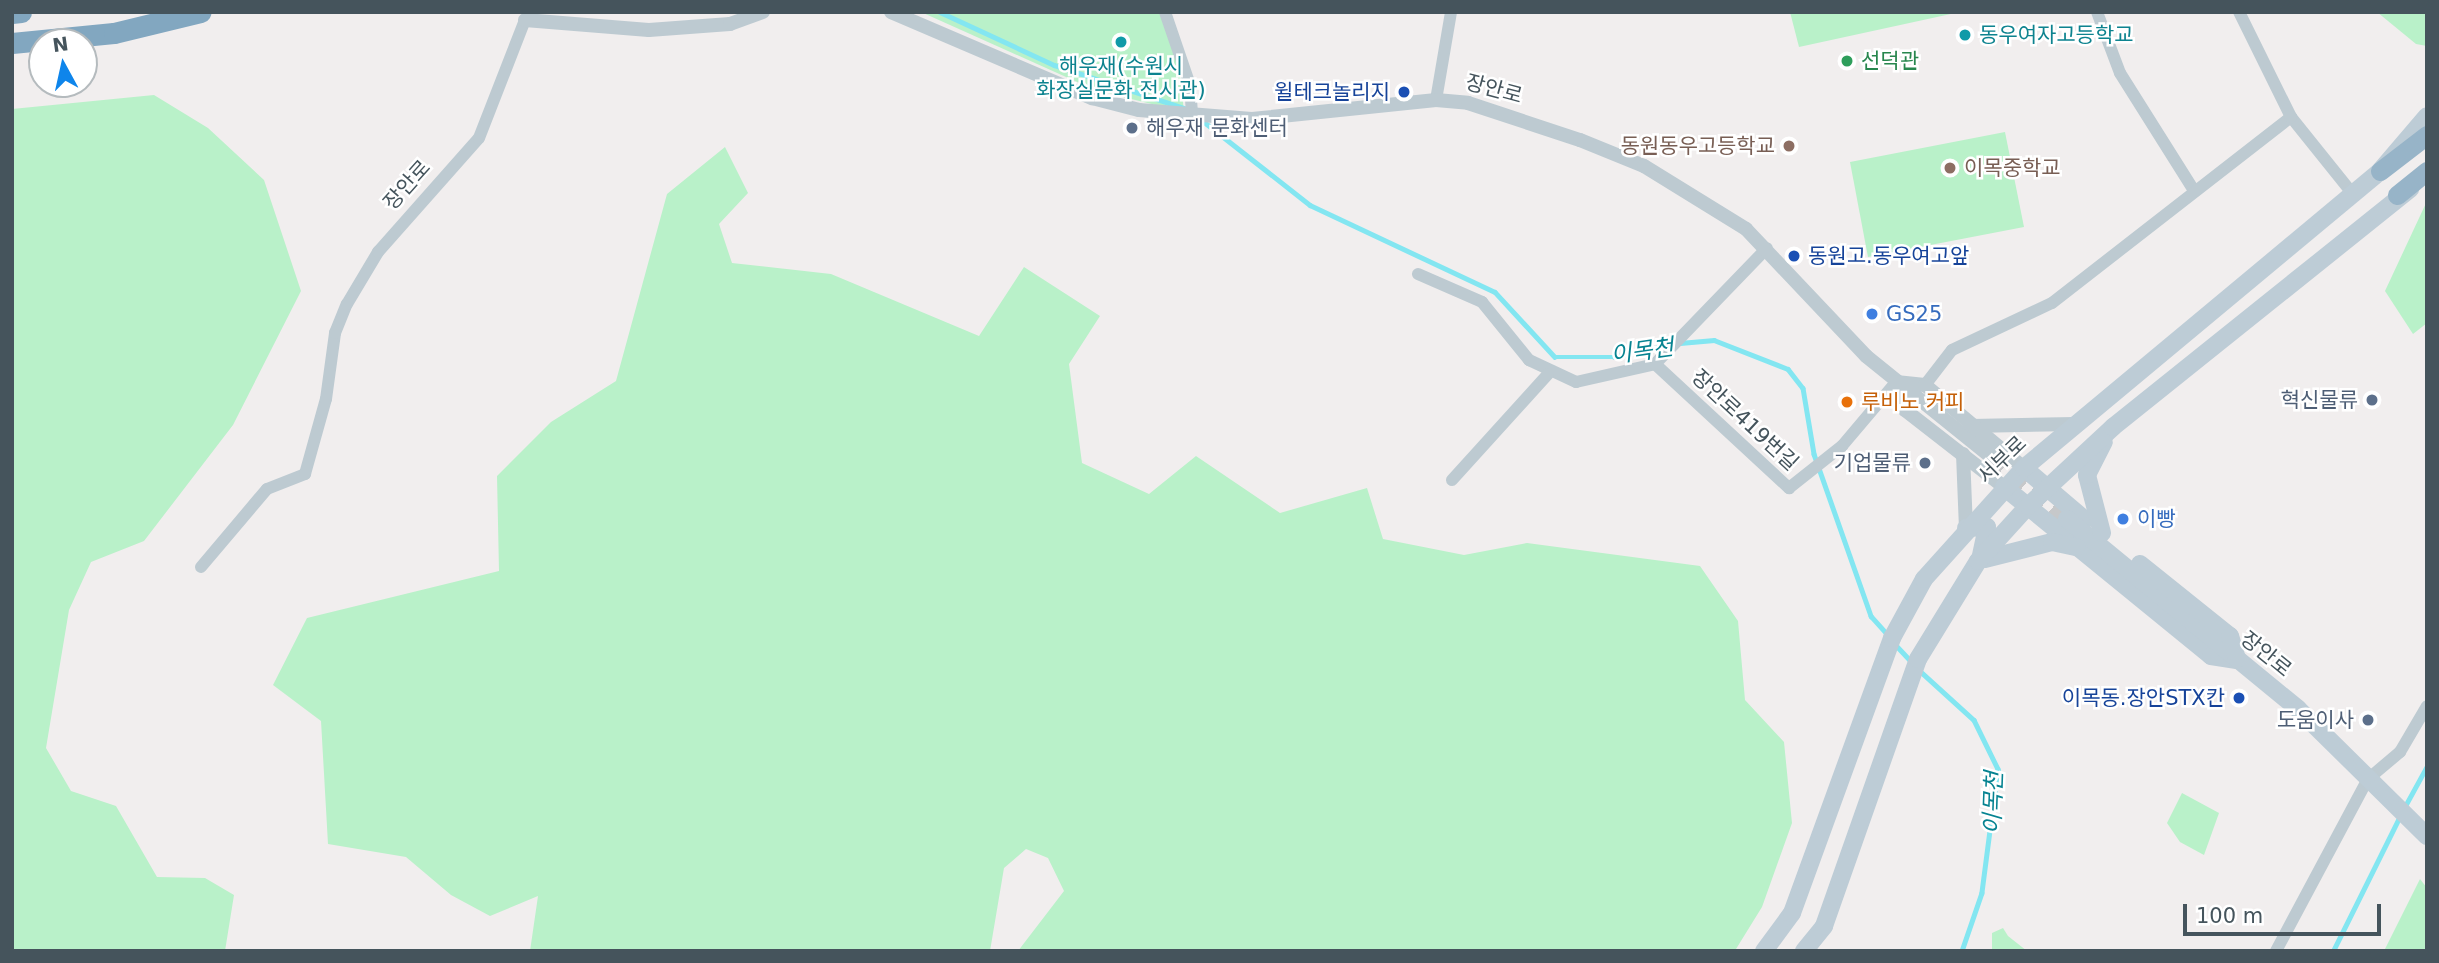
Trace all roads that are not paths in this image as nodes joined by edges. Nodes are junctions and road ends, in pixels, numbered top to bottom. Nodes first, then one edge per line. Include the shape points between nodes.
1 (21, 12) edge
2 (201, 12) edge
3 (764, 12) edge
4 (891, 12) edge
5 (1165, 12) edge
6 (1451, 12) edge
7 (2097, 12) edge
8 (2239, 12) edge
9 (12, 13) edge
10 (525, 20) joint
11 (12, 43) edge
12 (1436, 100) junction
13 (2427, 116) edge
14 (1192, 117) junction
15 (2291, 117) junction
16 (2427, 135) edge
17 (2381, 171) junction
18 (2427, 171) edge
19 (2427, 181) edge
20 (2193, 189) junction
21 (2353, 194) junction
22 (2397, 195) junction
23 (1767, 248) junction
24 (1418, 274) dead end
25 (1656, 365) junction
26 (1548, 374) junction
27 (1896, 382) junction
28 (1925, 385) junction
29 (2075, 424) junction
30 (1970, 426) junction
31 (2113, 427) junction
32 (1963, 454) junction
33 (1990, 456) tunnel mouth
34 (2024, 468) junction
35 (1452, 480) dead end
36 (2004, 487) junction
37 (2045, 490) junction
38 (2028, 506) junction
39 (2067, 519) tunnel mouth
40 (1966, 528) junction
41 (2102, 533) junction
42 (2078, 547) junction
43 (1978, 561) junction
44 (201, 568) dead end
45 (2237, 660) junction
46 (2427, 706) edge
47 (2368, 779) junction
48 (2427, 836) edge
49 (1764, 951) edge
50 (1804, 951) edge
51 (2276, 951) edge

1 - 9 highway
2 - 11 highway via 114,33
3 - 10 street, 장안로 via 730,24 649,30
4 - 14 street, 장안로 via 1092,98
5 - 14 street via 1190,85
6 - 12 street
7 - 20 street via 2120,73
8 - 15 street
10 - 44 street, 장안로 via 479,138 378,252 347,304 335,333 326,399 305,474 267,489
12 - 14 street, 장안로 via 1252,119
12 - 23 street, 장안로 via 1499,113 1644,166
13 - 17 main road, 서부로
15 - 20 street
15 - 21 street
16 - 17 highway
17 - 21 main road, 서부로
18 - 22 highway
19 - 22 main road
20 - 28 street via 2052,303 1952,350
21 - 29 main road, 서부로
22 - 31 main road
23 - 25 street
23 - 27 street, 장안로
24 - 26 street via 1482,302 1529,360
25 - 26 street via 1576,383
25 - 27 street, 장안로419번길 via 1789,488 1842,446
26 - 35 street
27 - 28 street
27 - 32 street via 1905,410
27 - 33 street, 장안로
28 - 30 street
29 - 30 street
29 - 34 main road, 서부로
30 - 34 street
31 - 37 main road
31 - 41 main road via 2087,475
32 - 36 street
32 - 40 street
34 - 36 main road, 서부로
34 - 37 main road
36 - 38 main road
36 - 40 main road, 서부로
37 - 38 main road
37 - 41 main road
38 - 42 main road
38 - 43 main road
39 - 45 main road, 장안로
40 - 43 main road via 1987,527
40 - 49 main road, 서부로 via 1924,579 1892,638 1793,913
41 - 45 main road via 2230,636
42 - 43 main road via 2042,544
42 - 45 main road via 2211,656
43 - 50 main road via 1919,659 1824,926
45 - 47 main road, 장안로
46 - 47 street via 2400,752
47 - 48 main road, 장안로
47 - 51 street

